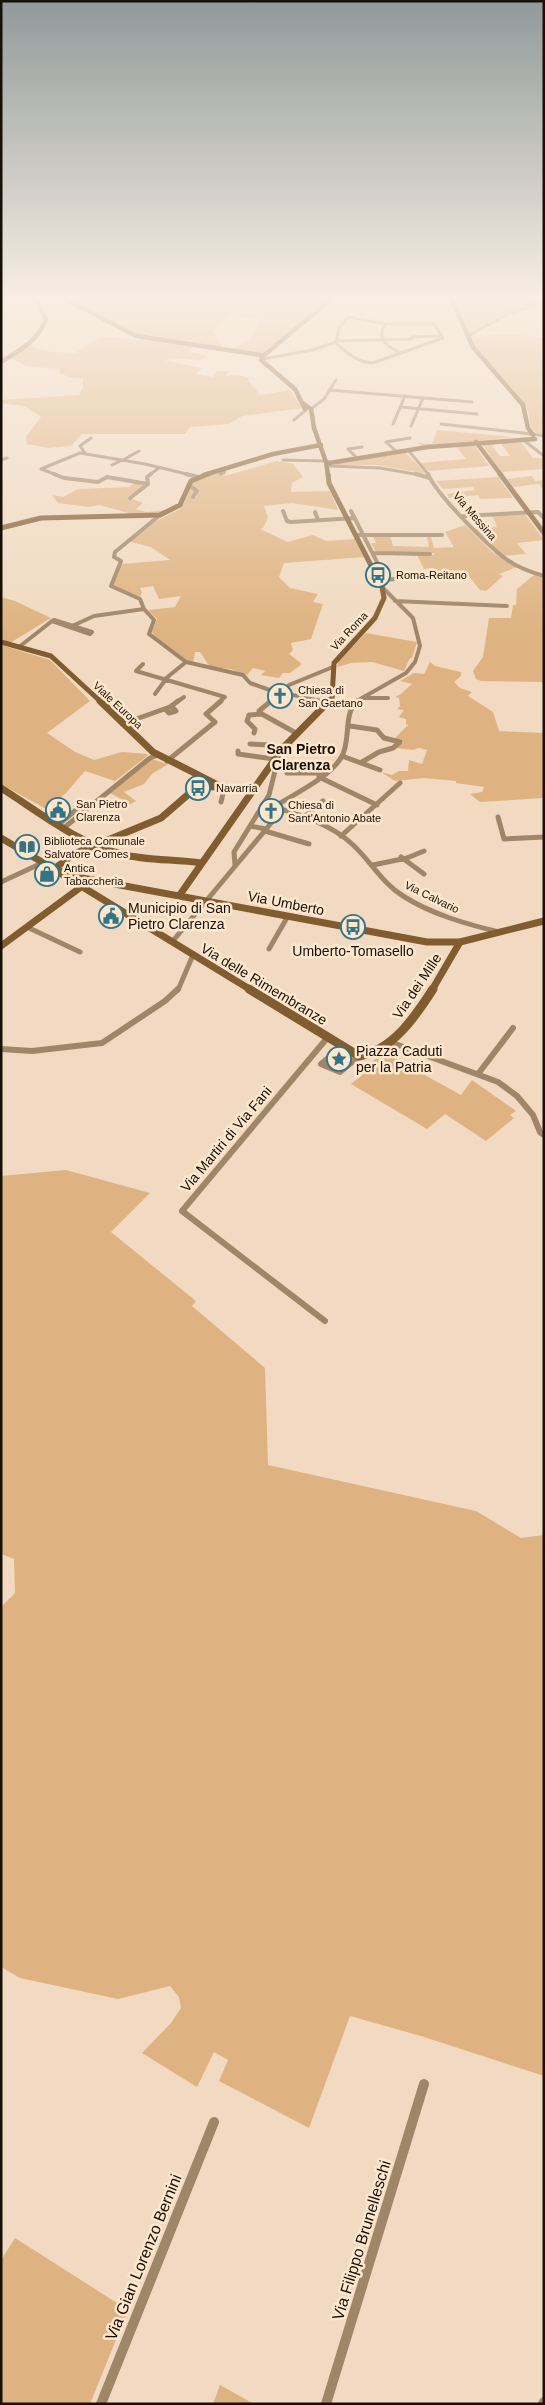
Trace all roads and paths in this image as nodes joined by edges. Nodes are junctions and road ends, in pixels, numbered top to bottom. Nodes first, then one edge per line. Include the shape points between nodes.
1 (306, 408) edge
2 (312, 408) edge
3 (400, 408) edge
4 (418, 408) edge
5 (420, 408) edge
6 (524, 408) edge
7 (308, 411) junction
8 (299, 414) joint
9 (477, 414) dead end
10 (294, 420) dead end
11 (393, 424) dead end
12 (441, 424) dead end
13 (411, 426) dead end
14 (527, 437) junction
15 (544, 437) edge
16 (91, 438) dead end
17 (410, 438) dead end
18 (476, 442) junction
19 (321, 444) junction
20 (362, 446) dead end
21 (408, 450) junction
22 (139, 451) dead end
23 (396, 452) junction
24 (84, 454) junction
25 (544, 456) edge
26 (7, 458) dead end
27 (356, 458) junction
28 (1, 460) edge
29 (122, 460) junction
30 (283, 460) dead end
31 (330, 462) junction
32 (112, 465) dead end
33 (159, 468) junction
34 (225, 468) junction
35 (220, 474) dead end
36 (199, 477) junction
37 (430, 478) junction
38 (148, 484) junction
39 (189, 485) junction
40 (193, 497) dead end
41 (130, 498) dead end
42 (283, 511) dead end
43 (352, 511) dead end
44 (315, 512) dead end
45 (528, 512) junction
46 (160, 515) junction
47 (462, 516) junction
48 (346, 518) junction
49 (355, 518) junction
50 (544, 518) edge
51 (318, 520) junction
52 (1, 528) edge
53 (544, 533) edge
54 (442, 534) dead end
55 (357, 535) junction
56 (364, 535) junction
57 (373, 553) junction
58 (430, 554) dead end
59 (379, 566) dead end
60 (430, 575) dead end
61 (544, 576) edge
62 (378, 581) junction
63 (382, 587) junction
64 (395, 601) junction
65 (507, 606) dead end
66 (144, 609) junction
67 (1, 642) edge
68 (19, 647) junction
69 (186, 662) junction
70 (143, 664) dead end
71 (333, 667) junction
72 (165, 679) junction
73 (279, 693) junction
74 (155, 694) dead end
75 (184, 697) dead end
76 (361, 698) junction
77 (388, 698) dead end
78 (327, 704) junction
79 (260, 714) junction
80 (122, 724) junction
81 (350, 726) junction
82 (254, 733) dead end
83 (296, 733) junction
84 (250, 744) dead end
85 (282, 749) junction
86 (238, 751) dead end
87 (158, 755) junction
88 (342, 756) junction
89 (274, 759) junction
90 (167, 760) junction
91 (362, 762) junction
92 (380, 770) dead end
93 (287, 772) dead end
94 (324, 773) junction
95 (319, 777) junction
96 (208, 780) junction
97 (400, 783) dead end
98 (198, 786) junction
99 (223, 786) junction
100 (1, 788) edge
101 (252, 789) junction
102 (221, 802) dead end
103 (323, 802) dead end
104 (266, 804) junction
105 (377, 804) junction
106 (274, 807) junction
107 (282, 810) junction
108 (303, 818) junction
109 (498, 818) dead end
110 (62, 826) junction
111 (250, 826) junction
112 (265, 830) junction
113 (341, 836) junction
114 (544, 837) edge
115 (1, 838) edge
116 (309, 844) dead end
117 (96, 845) junction
118 (424, 851) dead end
119 (402, 857) junction
120 (42, 863) junction
121 (201, 863) junction
122 (235, 865) junction
123 (372, 865) junction
124 (54, 869) junction
125 (424, 874) dead end
126 (82, 878) junction
127 (1, 882) edge
128 (74, 882) junction
129 (79, 889) junction
130 (179, 896) junction
131 (206, 901) junction
132 (288, 916) junction
133 (544, 921) edge
134 (27, 927) junction
135 (481, 928) junction
136 (498, 932) junction
137 (485, 936) junction
138 (172, 942) junction
139 (460, 942) junction
140 (1, 946) edge
141 (269, 949) dead end
142 (80, 952) dead end
143 (193, 955) junction
144 (513, 1028) dead end
145 (328, 1037) junction
146 (390, 1042) junction
147 (1, 1049) edge
148 (363, 1056) junction
149 (351, 1063) dead end
150 (478, 1074) junction
151 (544, 1135) edge
152 (325, 1321) dead end
153 (424, 2084) dead end
154 (214, 2122) dead end
155 (101, 2404) edge
156 (326, 2404) edge

1 - 7 street
2 - 7 street
3 - 11 street
4 - 13 street
5 - 9 street
6 - 14 street
7 - 8 street
7 - 19 street
8 - 10 street
12 - 14 street
14 - 15 street
14 - 18 street
14 - 25 street
14 - 25 street
16 - 24 street via 80,446 86,452
17 - 23 street via 386,442
18 - 21 street
18 - 45 street
19 - 31 street
19 - 34 street
20 - 27 street via 348,449
21 - 23 street
21 - 37 street, Via Messina
22 - 29 street
23 - 27 street
24 - 29 street
24 - 38 street via 42,469 64,478 98,482 107,477
26 - 28 street
27 - 31 street
29 - 32 street
29 - 33 street
30 - 31 street
31 - 37 street via 406,470
31 - 48 street via 329,483
33 - 36 street
33 - 38 street via 147,477
34 - 35 street
34 - 36 street
36 - 39 street
37 - 47 street, Via Messina
38 - 41 street
39 - 40 street via 197,491
39 - 46 street via 182,502
42 - 51 street via 288,522
43 - 49 street
44 - 51 street
45 - 47 street
45 - 50 street via 538,512
45 - 53 street
46 - 52 street via 41,518
46 - 66 street via 126,541 114,555 121,561 111,586 140,599
47 - 61 street, Via Messina via 494,551 514,564
48 - 49 street
48 - 51 street
48 - 55 street
49 - 56 street
54 - 56 street
55 - 56 street
55 - 62 street
56 - 57 street
57 - 58 street
57 - 59 street
60 - 62 street
62 - 63 street
63 - 64 street
63 - 71 street, Via Roma via 384,600 378,614
64 - 65 street
64 - 76 street via 413,618 420,642 415,662 406,673
66 - 68 street via 94,616 71,626 54,620
66 - 69 street via 154,620 149,634
67 - 68 street, Viale Europa
68 - 80 street, Viale Europa via 58,661
69 - 72 street
69 - 73 street via 232,671 243,675 250,683
70 - 72 street via 136,671
71 - 73 street via 289,684
71 - 78 street, Via Roma via 333,695
72 - 74 street
72 - 90 street via 225,697 206,714 214,722
73 - 78 street
73 - 79 street via 260,709
75 - 80 street via 165,709
76 - 77 street
76 - 81 street via 350,708
78 - 83 street
79 - 82 street via 249,715 247,721 255,729
79 - 83 street
80 - 87 street, Viale Europa
81 - 88 street
81 - 91 street via 377,730 384,738 400,742 389,752 378,753
83 - 85 street
84 - 85 street
85 - 89 street
86 - 89 street via 238,754
87 - 90 street, Viale Europa
87 - 110 street
88 - 91 street
88 - 94 street
89 - 101 street
89 - 104 street via 275,776
90 - 96 street, Viale Europa
91 - 92 street
93 - 94 street
94 - 95 street
95 - 105 street
95 - 106 street
96 - 98 street
96 - 99 street, Viale Europa
97 - 105 street
98 - 99 street
98 - 117 street via 161,818
99 - 101 street
99 - 102 street
100 - 110 street
101 - 121 street
103 - 108 street
104 - 106 street, Via Calvario
104 - 111 street
105 - 113 street
106 - 107 street, Via Calvario
107 - 108 street, Via Calvario
107 - 112 street
108 - 113 street, Via Calvario
109 - 114 street via 504,838
110 - 117 street
111 - 112 street
111 - 122 street via 234,852
112 - 116 street
112 - 122 street
113 - 123 street, Via Calvario via 363,852
115 - 120 street, Via Umberto
117 - 121 street via 139,858
117 - 124 street via 74,854
118 - 119 street via 414,857
119 - 123 street
119 - 125 street
120 - 124 street, Via Umberto
120 - 127 street
121 - 130 street
122 - 131 street
123 - 135 street, Via Calvario via 401,894 459,922
124 - 126 street, Via Umberto
124 - 128 street
126 - 128 street
126 - 130 street, Via Umberto
128 - 129 main road, Via delle Rimembranze
129 - 134 main road
129 - 138 main road, Via delle Rimembranze via 95,895
130 - 131 street, Via Umberto
131 - 132 street, Via Umberto
131 - 138 street
132 - 139 street, Via Umberto via 428,942
132 - 141 street
133 - 136 street, Via Umberto
134 - 140 main road
134 - 142 street
135 - 136 street, Via Calvario
135 - 137 street
136 - 137 street, Via Umberto
137 - 139 street, Via Umberto
138 - 143 main road, Via delle Rimembranze
139 - 146 street, Via dei Mille via 415,1014
143 - 145 street, Via delle Rimembranze
143 - 147 street via 181,989 109,1040 32,1051
144 - 150 street
145 - 148 street, Via delle Rimembranze
145 - 152 street, Via Martiri di Via Fani via 182,1211
146 - 148 street, Via dei Mille via 375,1054
146 - 150 street
148 - 149 street
150 - 151 street via 498,1082 517,1096 534,1115
153 - 156 street, Via Filippo Brunelleschi
154 - 155 street, Via Gian Lorenzo Bernini

